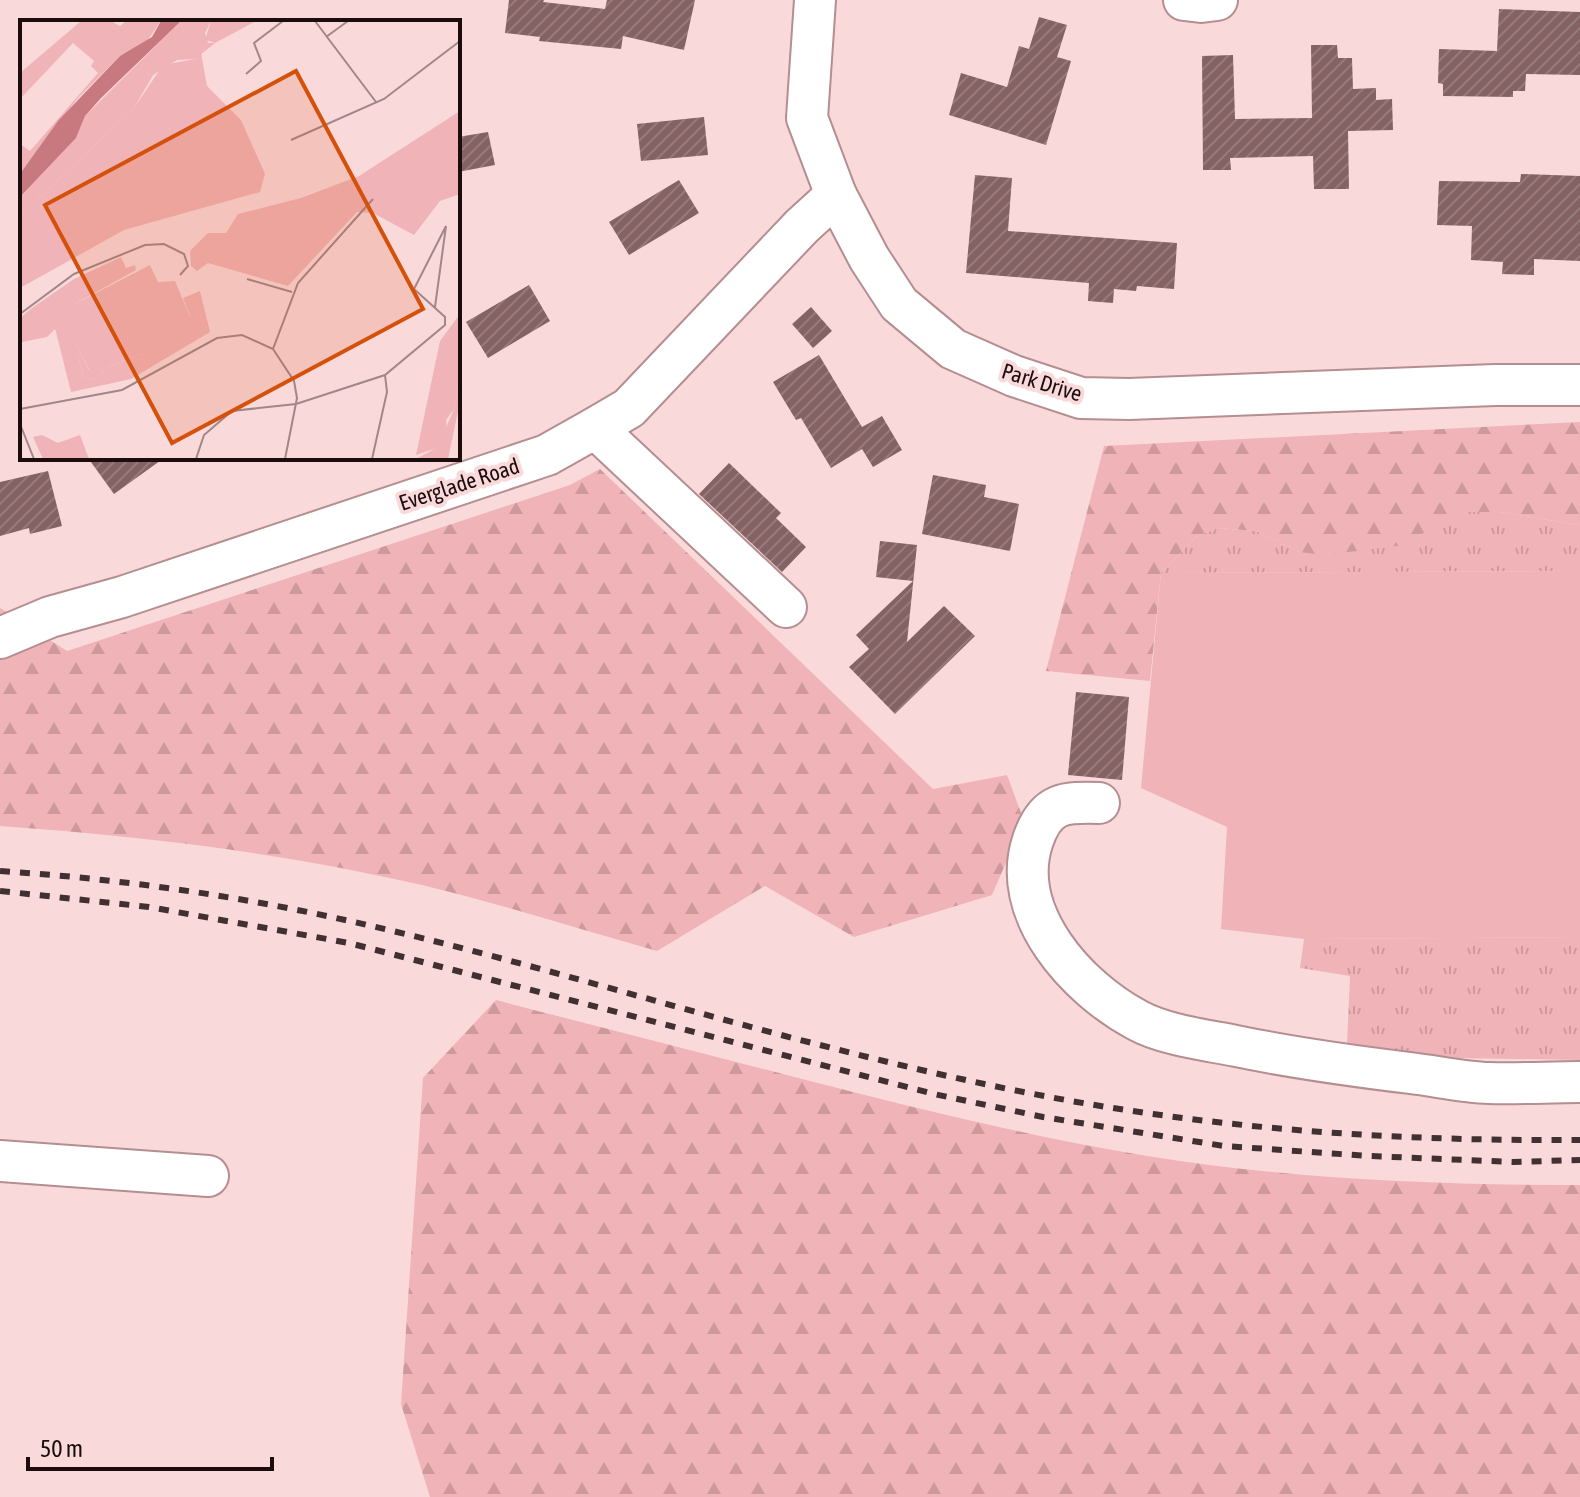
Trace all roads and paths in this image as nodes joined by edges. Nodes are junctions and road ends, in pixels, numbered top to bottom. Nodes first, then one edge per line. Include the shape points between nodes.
1 (815, 0) edge
2 (1184, 0) edge
3 (1217, 0) edge
4 (836, 195) junction
5 (1580, 385) edge
6 (595, 428) junction
7 (786, 607) dead end
8 (0, 638) edge
9 (1099, 803) dead end
10 (1580, 1082) edge
11 (0, 1161) edge
12 (208, 1176) dead end

1 - 4 street, Park Drive via 807,118
2 - 3 street
4 - 5 street, Park Drive via 899,304 953,349 1081,398
4 - 6 street, Everglade Road via 629,408
6 - 7 street
6 - 8 street, Everglade Road via 547,455 50,617
9 - 10 street via 1069,802 1052,810 1038,827 1030,850 1028,895 1060,954 1098,996 1139,1022 1305,1060 1487,1083
11 - 12 street

